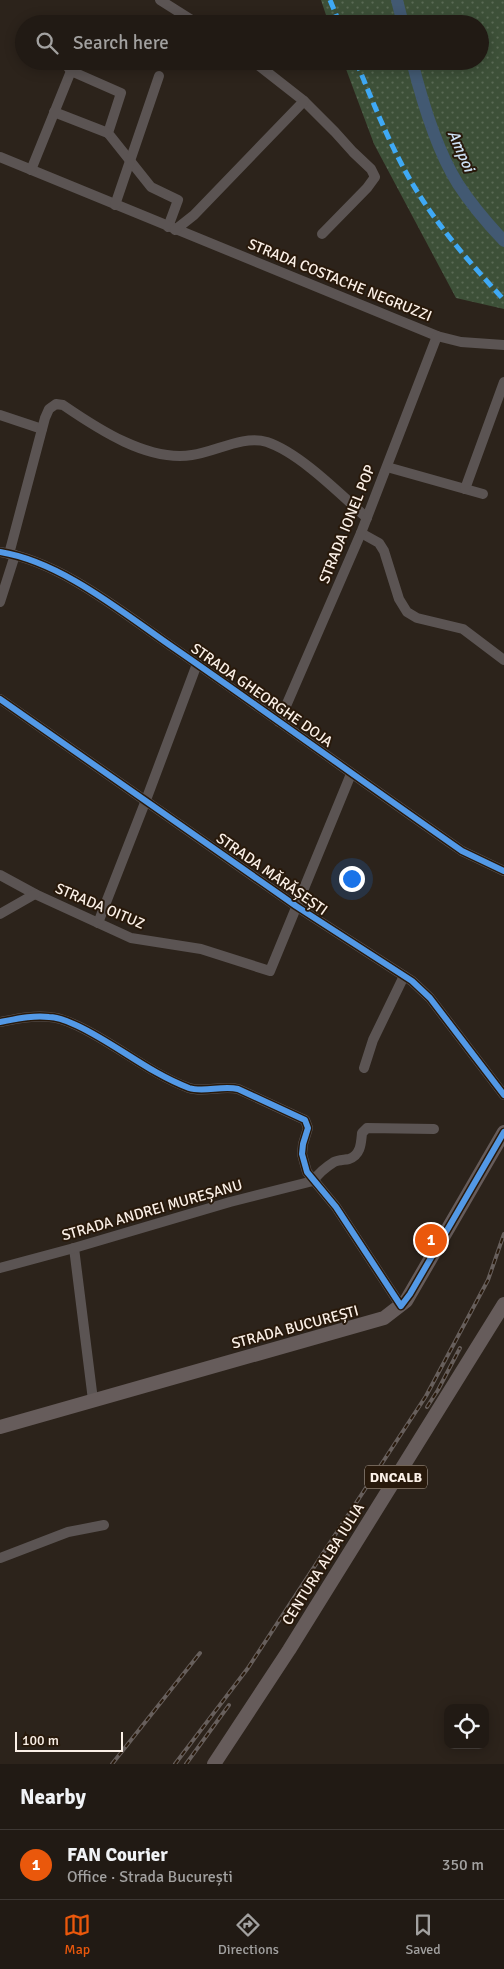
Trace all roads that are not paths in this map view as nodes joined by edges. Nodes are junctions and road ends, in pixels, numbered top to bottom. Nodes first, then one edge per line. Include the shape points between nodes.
1 (160, 0) edge
2 (184, 15) edge
3 (265, 70) edge
4 (71, 71) joint
5 (159, 76) dead end
6 (304, 100) junction
7 (54, 112) junction
8 (108, 133) junction
9 (0, 158) edge
10 (131, 162) junction
11 (31, 170) junction
12 (115, 205) junction
13 (172, 228) junction
14 (322, 234) dead end
15 (437, 336) junction
16 (504, 345) edge
17 (504, 382) edge
18 (0, 415) edge
19 (42, 429) junction
20 (387, 467) junction
21 (464, 489) junction
22 (483, 494) dead end
23 (367, 518) junction
24 (361, 533) junction
25 (8, 554) edge
26 (0, 602) edge
27 (504, 660) edge
28 (197, 664) junction
29 (0, 699) edge
30 (279, 722) junction
31 (351, 774) junction
32 (146, 800) junction
33 (504, 871) edge
34 (0, 875) edge
35 (34, 894) junction
36 (296, 906) junction
37 (0, 914) edge
38 (98, 923) junction
39 (404, 976) junction
40 (0, 1022) edge
41 (364, 1068) dead end
42 (504, 1095) edge
43 (434, 1129) dead end
44 (504, 1132) edge
45 (313, 1181) junction
46 (74, 1248) junction
47 (0, 1268) edge
48 (504, 1304) edge
49 (401, 1306) junction
50 (93, 1400) junction
51 (0, 1427) edge
52 (104, 1525) dead end
53 (0, 1558) edge
54 (214, 1764) edge

1 - 2 street
3 - 6 street
4 - 7 street
4 - 8 street via 121,93
5 - 10 street
6 - 13 street via 194,215
6 - 14 street via 372,169 375,177
7 - 8 street
7 - 11 street
8 - 10 street
9 - 11 street, STRADA COSTACHE NEGRUZZI
10 - 12 street
10 - 13 street via 150,187 178,200
11 - 12 street, STRADA COSTACHE NEGRUZZI
12 - 13 street, STRADA COSTACHE NEGRUZZI
13 - 15 street, STRADA COSTACHE NEGRUZZI
15 - 16 street, STRADA COSTACHE NEGRUZZI via 461,342
15 - 20 street, STRADA IONEL POP
17 - 21 street
18 - 19 street
19 - 23 street via 49,409 56,404 104,432 169,456 192,455 248,440 266,442 324,479
19 - 25 street
20 - 21 street
20 - 23 street, STRADA IONEL POP
21 - 22 street
23 - 24 street, STRADA IONEL POP
24 - 27 street via 379,543 384,551 399,599 407,612 417,618 463,629
24 - 30 street, STRADA IONEL POP
25 - 26 street
25 - 28 street, STRADA GHEORGHE DOJA via 69,577
28 - 30 street, STRADA GHEORGHE DOJA
28 - 32 street
29 - 32 street, STRADA MĂRĂȘEȘTI
30 - 31 street, STRADA GHEORGHE DOJA
31 - 33 street, STRADA GHEORGHE DOJA via 462,851
31 - 36 street
32 - 36 street, STRADA MĂRĂȘEȘTI
32 - 38 street
34 - 35 street, STRADA OITUZ
35 - 37 street
35 - 38 street, STRADA OITUZ
36 - 38 street, STRADA OITUZ via 270,971 184,945 140,940
36 - 39 street, STRADA MĂRĂȘEȘTI
39 - 41 street via 373,1040
39 - 42 street, STRADA MĂRĂȘEȘTI via 430,998
40 - 45 street via 42,1016 60,1018 188,1087 238,1089 305,1120 308,1128 302,1154
43 - 45 street, STRADA ANDREI MUREȘANU via 364,1129 358,1154 334,1162
44 - 49 main road, STRADA BUCUREȘTI
45 - 46 street, STRADA ANDREI MUREȘANU
45 - 49 street via 336,1207
46 - 47 street, STRADA ANDREI MUREȘANU
46 - 50 street
48 - 54 main road, CENTURA ALBA IULIA / DNCALB
49 - 50 main road, STRADA BUCUREȘTI via 384,1318 361,1326
50 - 51 main road, STRADA BUCUREȘTI
52 - 53 street via 74,1530

